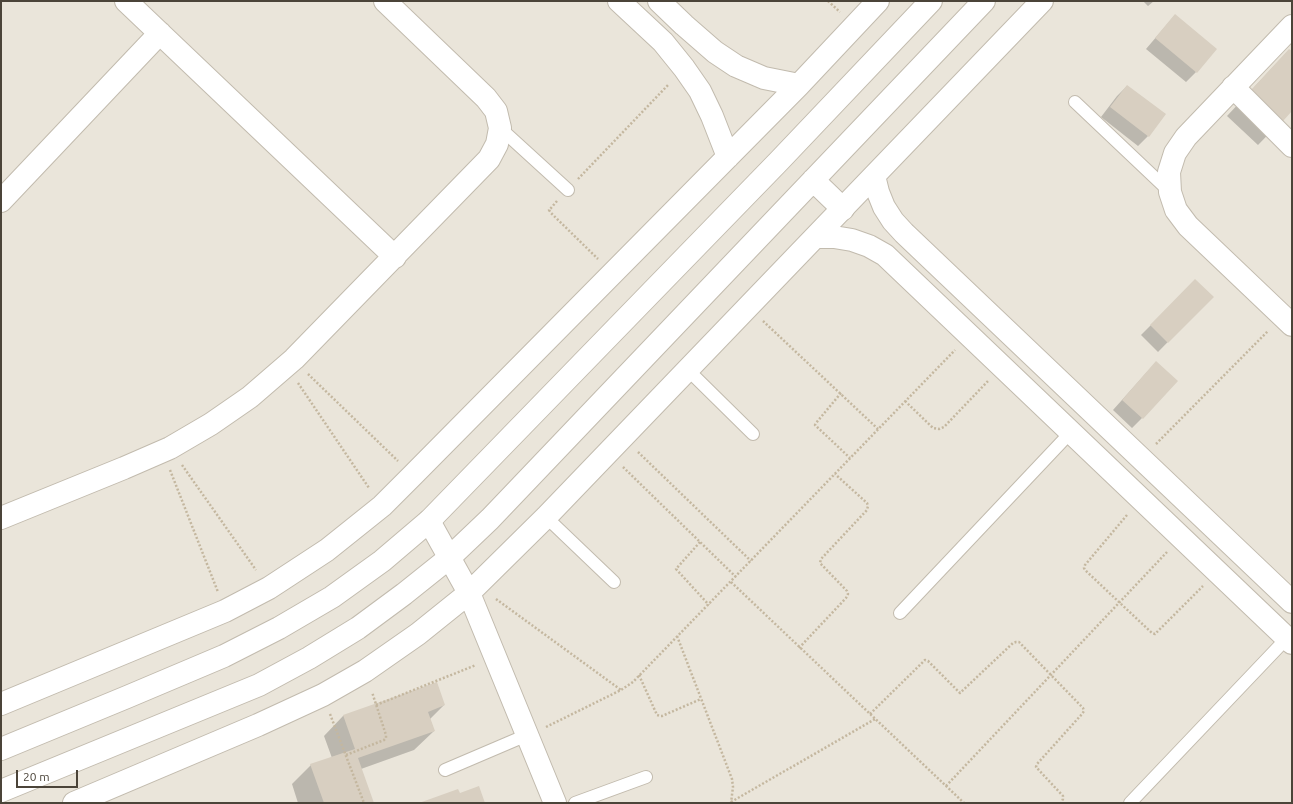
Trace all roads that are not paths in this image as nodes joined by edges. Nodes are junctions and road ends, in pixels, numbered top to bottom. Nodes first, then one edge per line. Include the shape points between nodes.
1 (126, 1) edge
2 (385, 1) edge
3 (619, 1) edge
4 (659, 1) edge
5 (878, 1) edge
6 (931, 1) edge
7 (984, 1) edge
8 (1042, 1) edge
9 (1292, 26) edge
10 (160, 33) junction
11 (799, 85) junction
12 (1233, 87) junction
13 (1075, 102) dead end
14 (500, 128) junction
15 (1292, 146) edge
16 (728, 157) junction
17 (874, 176) junction
18 (813, 180) junction
19 (568, 190) road end
20 (1170, 192) junction
21 (1, 201) edge
22 (843, 208) junction
23 (816, 237) junction
24 (395, 257) junction
25 (1287, 321) edge
26 (688, 370) junction
27 (1071, 432) junction
28 (753, 434) dead end
29 (1, 518) edge
30 (546, 518) junction
31 (429, 521) junction
32 (449, 558) junction
33 (614, 582) dead end
34 (473, 590) junction
35 (1292, 602) edge
36 (900, 613) dead end
37 (1290, 640) edge
38 (1, 704) edge
39 (527, 735) junction
40 (1, 749) edge
41 (445, 770) dead end
42 (646, 777) dead end
43 (1, 791) edge
44 (74, 803) edge
45 (555, 803) edge
46 (575, 803) edge
47 (1130, 803) edge

1 - 10 street
2 - 14 street via 486,98 496,111
3 - 16 street via 663,42 684,68 700,91
4 - 11 street via 715,52 736,66 764,78
5 - 11 street
6 - 31 street
7 - 18 street
8 - 17 street
9 - 12 street
10 - 21 street
10 - 24 street
11 - 16 street
12 - 15 street
12 - 20 street via 1186,137 1175,153 1169,172
13 - 20 lane
14 - 19 lane
14 - 24 street via 497,144 489,159
16 - 38 street via 382,506 327,550 268,588 225,611
17 - 22 street
17 - 35 street via 884,207 897,225
18 - 22 street
18 - 32 street via 496,513
20 - 25 street via 1176,210 1188,226
22 - 23 street
23 - 26 street
23 - 27 street via 852,240 885,254
24 - 29 street via 290,363 250,397 211,424 166,449
26 - 28 lane
26 - 30 street
27 - 36 lane
27 - 37 street
30 - 33 lane
30 - 34 street
31 - 32 street
31 - 40 street via 382,561 332,597 279,628 224,656
32 - 34 street
32 - 43 street via 358,628 259,685
34 - 39 street via 495,657
34 - 44 street via 418,634 365,671 323,695
37 - 47 lane
39 - 41 lane
39 - 45 street
42 - 46 lane

